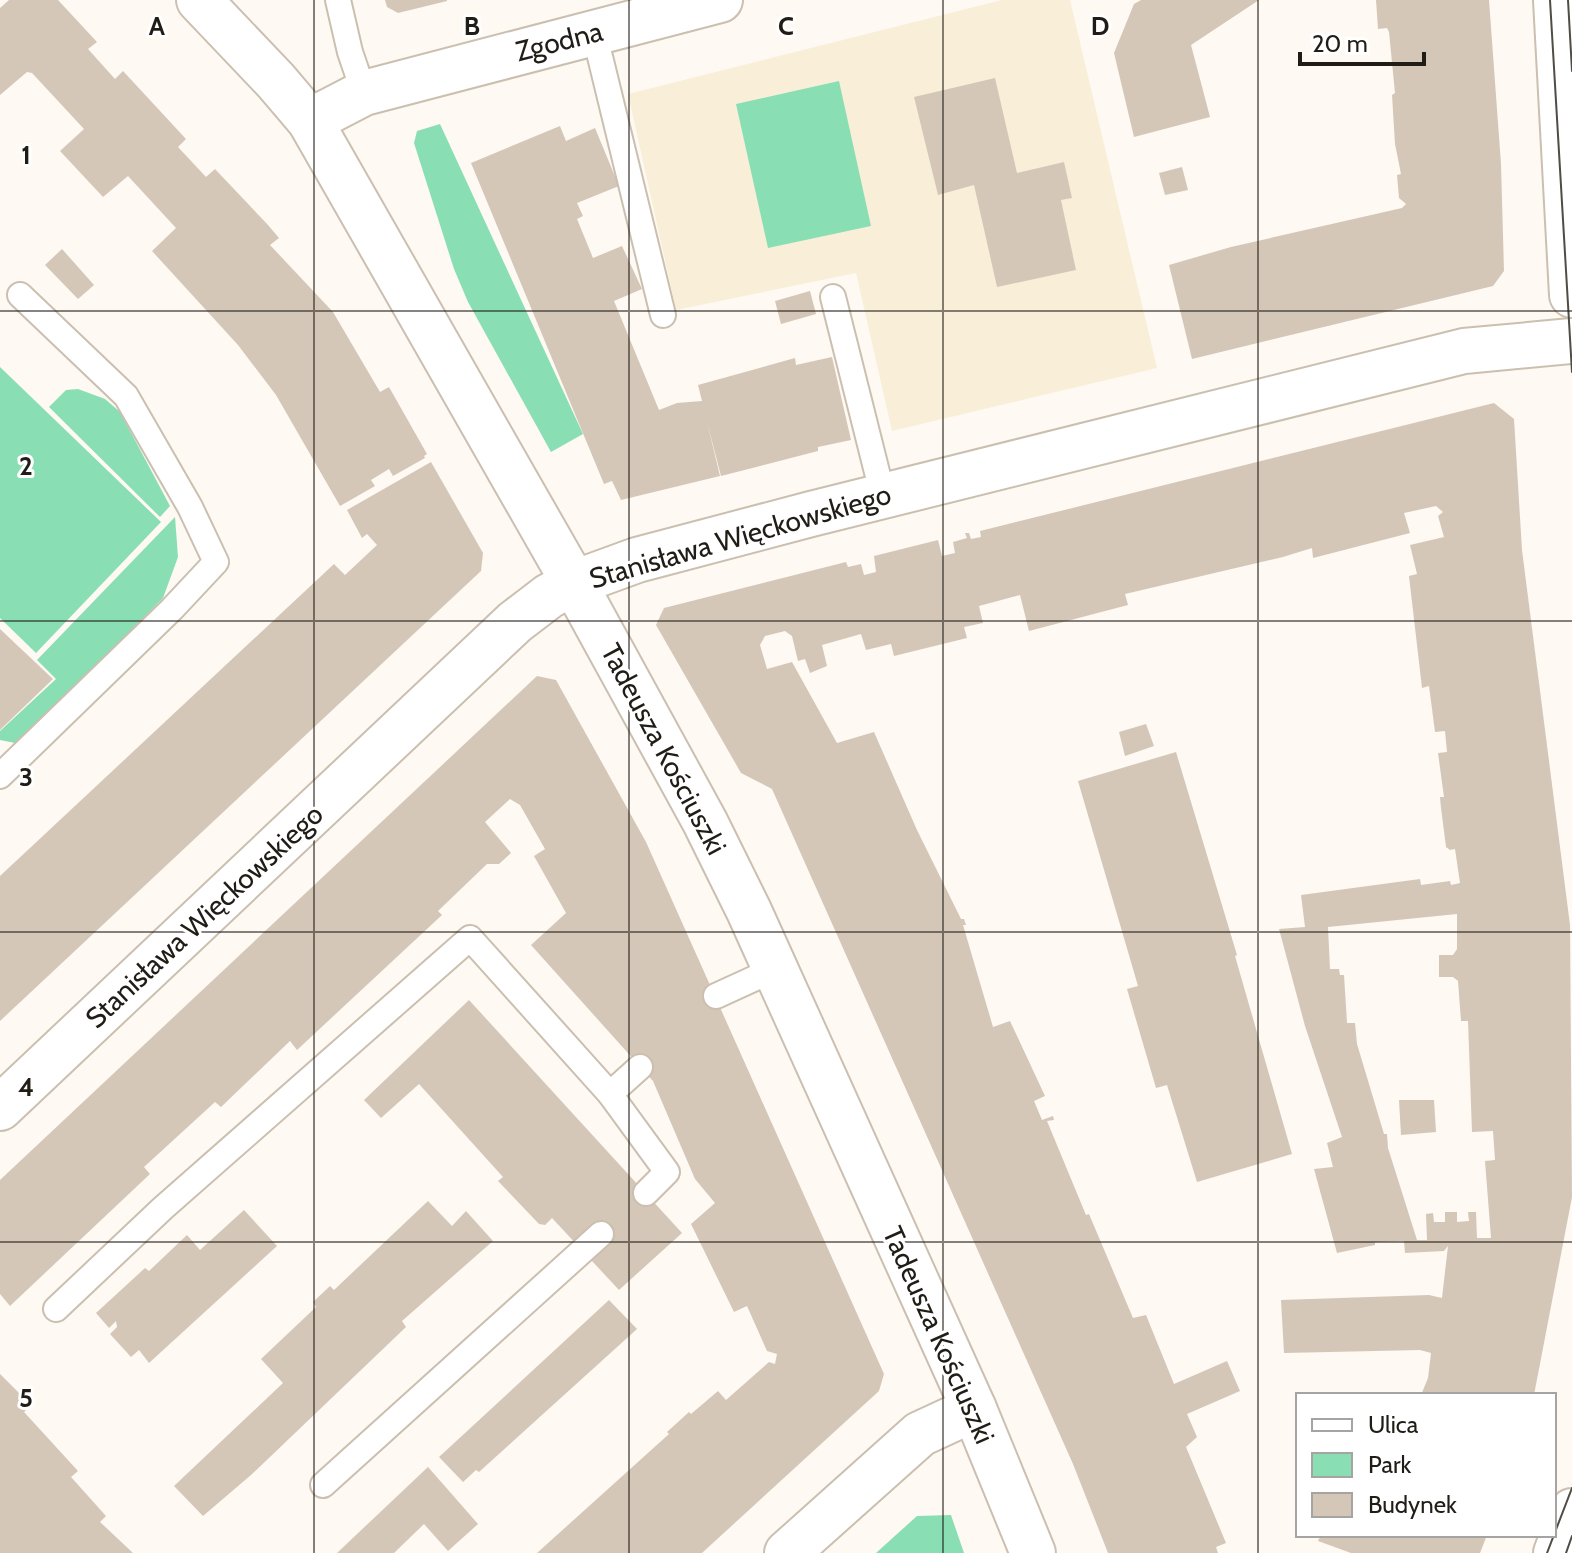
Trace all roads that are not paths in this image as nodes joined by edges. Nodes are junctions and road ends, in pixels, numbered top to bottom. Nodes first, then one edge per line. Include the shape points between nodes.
1 (199, 0) edge
2 (338, 0) edge
3 (720, 0) edge
4 (1556, 0) edge
5 (594, 32) junction
6 (364, 93) junction
7 (310, 121) junction
8 (1570, 212) edge
9 (20, 295) dead end
10 (1572, 295) edge
11 (833, 297) dead end
12 (663, 315) dead end
13 (1572, 341) edge
14 (883, 496) junction
15 (574, 583) junction
16 (0, 776) edge
17 (775, 969) junction
18 (716, 996) dead end
19 (640, 1067) dead end
20 (610, 1094) junction
21 (0, 1108) edge
22 (646, 1193) dead end
23 (601, 1234) dead end
24 (56, 1309) dead end
25 (974, 1409) junction
26 (323, 1485) dead end
27 (1572, 1511) edge
28 (787, 1553) edge
29 (1033, 1553) edge
30 (1556, 1553) edge

1 - 7 street, Tadeusza Kościuszki
2 - 6 lane
3 - 5 street, Zgodna
4 - 8 street
5 - 6 street, Zgodna
5 - 12 lane
6 - 7 street, Zgodna
7 - 15 street, Tadeusza Kościuszki
8 - 10 street
9 - 16 lane via 126,396 216,562
11 - 14 lane
13 - 14 street, Stanisława Więckowskiego via 1451,354
14 - 15 street, Stanisława Więckowskiego via 637,560
15 - 17 street, Tadeusza Kościuszki via 692,796
15 - 21 street, Stanisława Więckowskiego via 515,622
17 - 18 lane
17 - 25 street, Tadeusza Kościuszki
19 - 20 lane
20 - 22 lane via 667,1172
20 - 24 lane via 470,938
23 - 26 lane
25 - 28 street via 920,1434
25 - 29 street, Tadeusza Kościuszki
27 - 30 street

